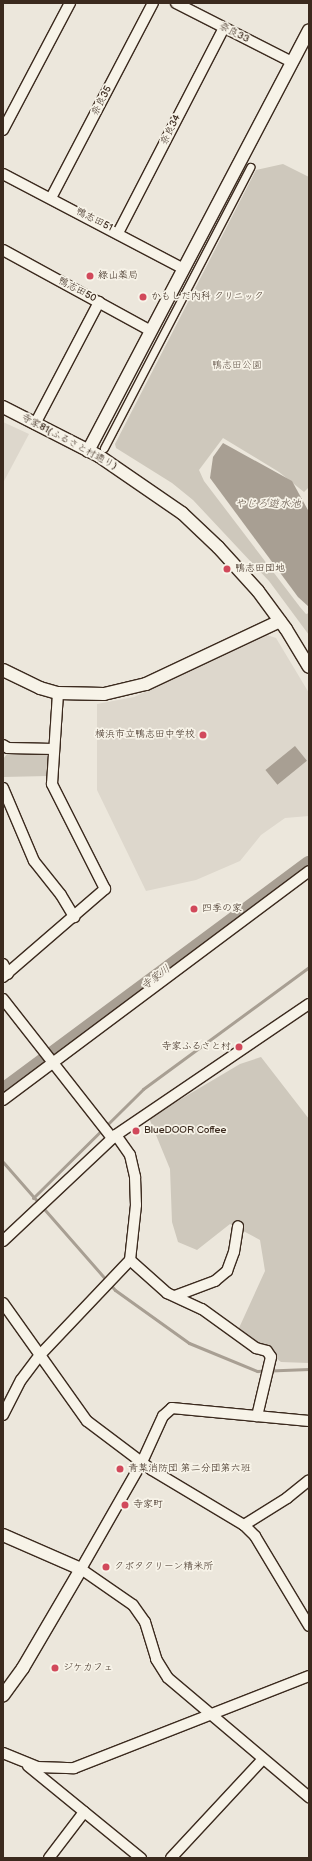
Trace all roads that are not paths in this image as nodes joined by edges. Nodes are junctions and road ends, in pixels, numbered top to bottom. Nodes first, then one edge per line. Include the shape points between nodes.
1 (70, 3) edge
2 (153, 3) edge
3 (176, 3) edge
4 (224, 28) junction
5 (309, 30) edge
6 (292, 62) junction
7 (3, 130) edge
8 (250, 167) dead end
9 (3, 174) edge
10 (51, 198) junction
11 (118, 233) junction
12 (3, 250) edge
13 (184, 269) junction
14 (99, 302) junction
15 (151, 331) junction
16 (3, 407) edge
17 (35, 424) junction
18 (104, 448) dead end
19 (88, 451) junction
20 (280, 622) junction
21 (309, 667) edge
22 (3, 670) edge
23 (58, 692) junction
24 (3, 745) edge
25 (54, 749) junction
26 (3, 788) edge
27 (309, 871) edge
28 (74, 917) junction
29 (5, 972) edge
30 (3, 999) edge
31 (309, 1004) edge
32 (53, 1061) junction
33 (3, 1100) edge
34 (114, 1136) junction
35 (238, 1226) dead end
36 (3, 1241) edge
37 (130, 1260) junction
38 (174, 1296) junction
39 (3, 1303) edge
40 (39, 1356) junction
41 (3, 1415) edge
42 (257, 1416) junction
43 (309, 1421) edge
44 (142, 1462) junction
45 (309, 1480) edge
46 (244, 1525) junction
47 (3, 1535) edge
48 (81, 1569) junction
49 (309, 1626) edge
50 (309, 1676) edge
51 (3, 1696) edge
52 (211, 1715) junction
53 (3, 1753) edge
54 (263, 1759) junction
55 (22, 1761) junction
56 (309, 1797) edge
57 (84, 1812) junction
58 (49, 1858) edge
59 (141, 1858) edge
60 (171, 1858) edge

1 - 7 street
2 - 10 street, 奈良35
3 - 4 street, 奈良33
4 - 6 street, 奈良33
4 - 11 street, 奈良34
5 - 6 street
6 - 13 street
8 - 18 street
9 - 10 street, 鴨志田51
10 - 11 street, 鴨志田51
11 - 13 street, 鴨志田51
12 - 14 street, 鴨志田50
13 - 15 street
14 - 15 street, 鴨志田50
14 - 17 street
15 - 19 street
16 - 17 street, 寺家81(ふるさと村通り)
17 - 19 street, 寺家81(ふるさと村通り)
19 - 20 street, 寺家81(ふるさと村通り) via 151,490 182,513 218,547 258,591
20 - 21 street, 寺家81(ふるさと村通り)
20 - 23 street via 136,688 104,694
22 - 23 street via 40,688
23 - 25 street
24 - 25 street via 8,748
25 - 28 street via 52,784 105,889
26 - 28 street via 34,861 61,895
27 - 32 street
28 - 29 street
30 - 32 street
31 - 34 street
32 - 33 street
32 - 34 street
34 - 36 street
34 - 37 street via 130,1155 135,1177 136,1205
35 - 38 street via 234,1252 227,1271 215,1281
37 - 38 street via 145,1275
37 - 40 street
38 - 42 street via 202,1309 256,1348 267,1351 271,1357
39 - 40 street
40 - 41 street via 21,1380
40 - 44 street via 87,1421
42 - 43 street
42 - 44 street via 172,1408 163,1416
44 - 46 street
44 - 48 street
45 - 46 street via 288,1498
46 - 49 street via 265,1551
47 - 48 street
48 - 51 street via 23,1668
48 - 52 street via 133,1606 144,1622 161,1670
50 - 52 street
52 - 54 street
52 - 55 street via 74,1768 45,1768
53 - 55 street
54 - 56 street
54 - 60 street
55 - 57 street
57 - 58 street
57 - 59 street

